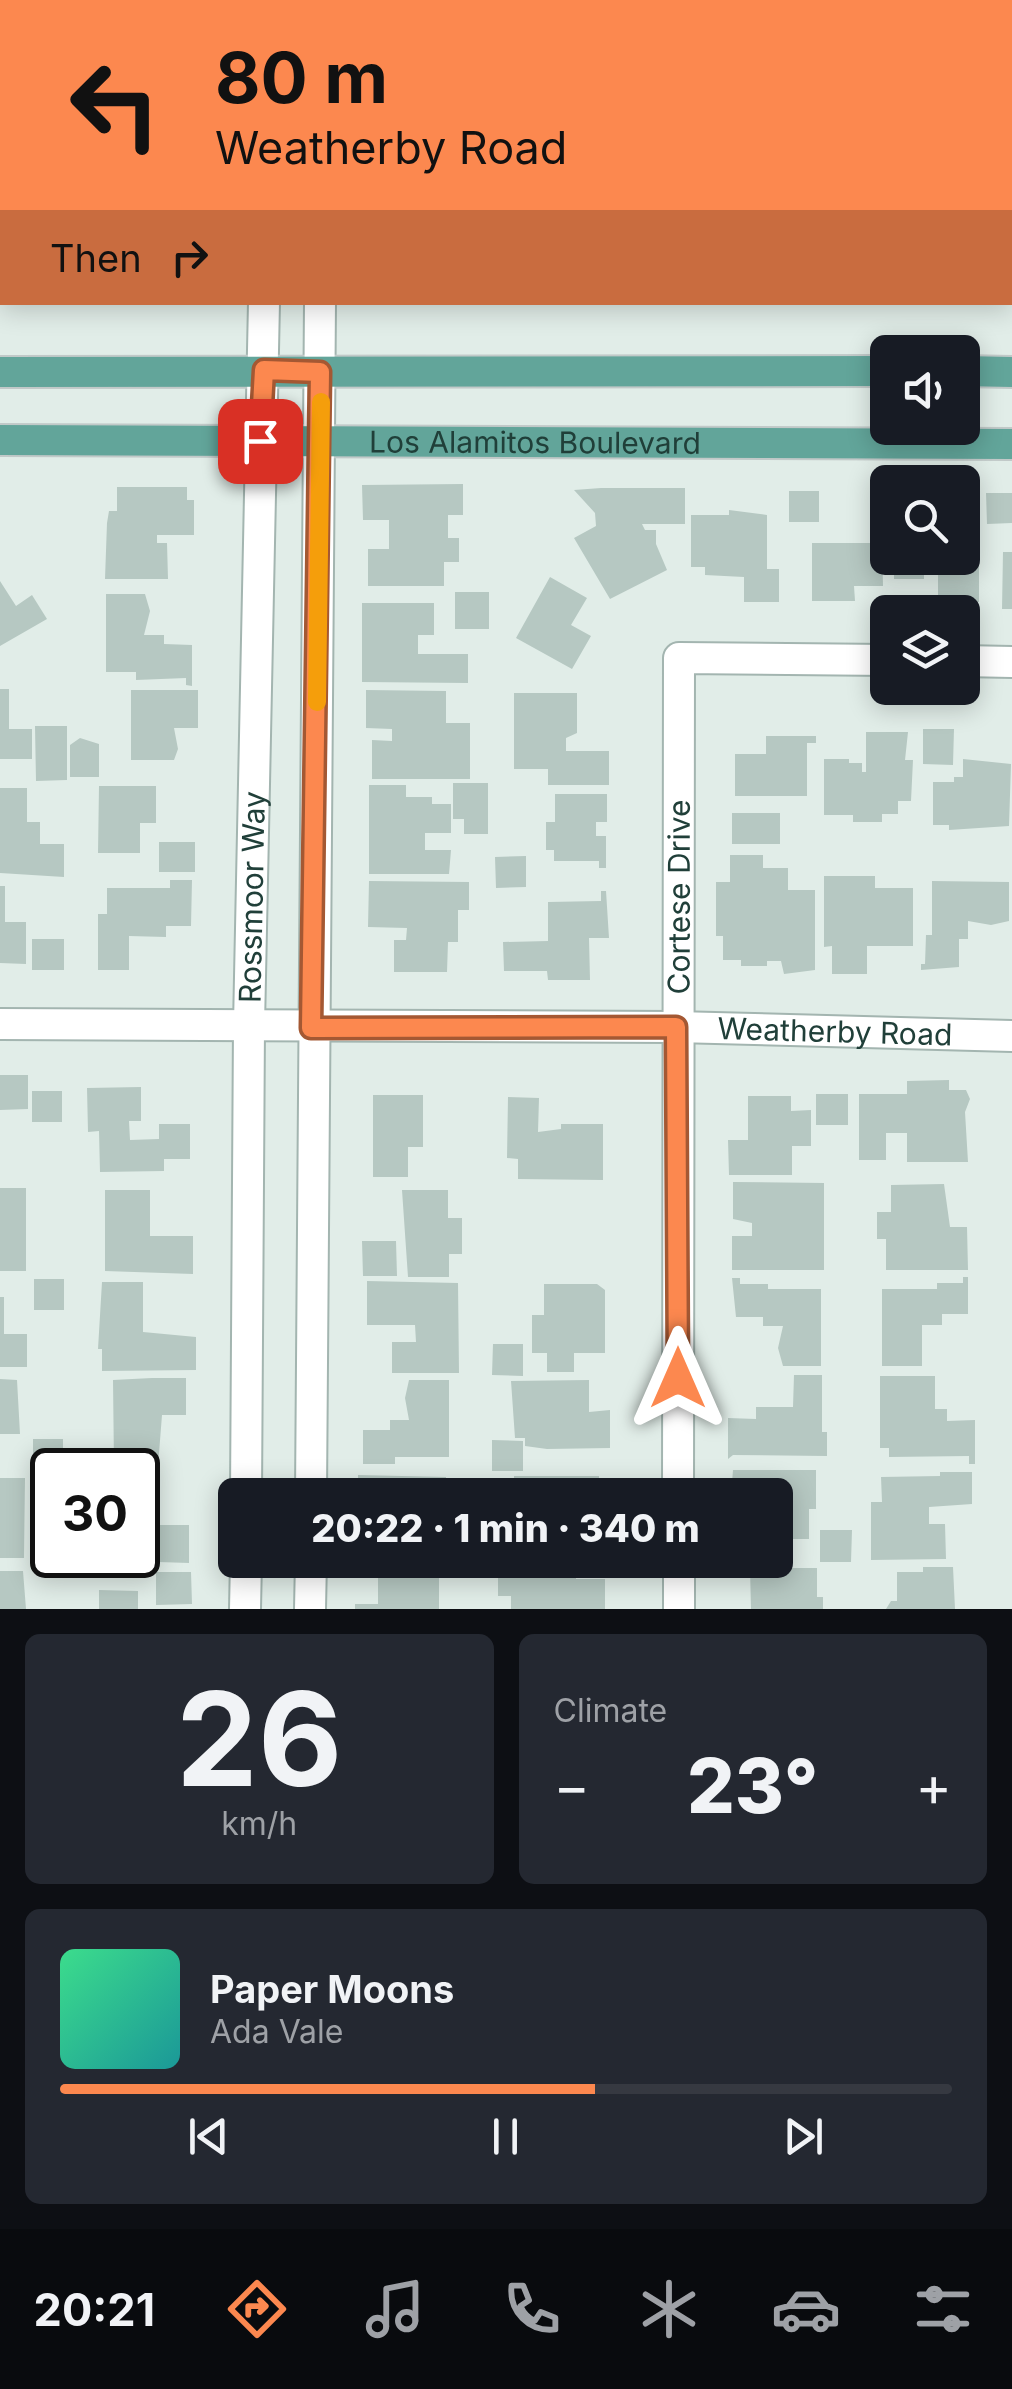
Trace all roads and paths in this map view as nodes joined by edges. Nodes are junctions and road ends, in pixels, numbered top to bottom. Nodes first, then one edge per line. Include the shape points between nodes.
1 (264, 305) edge
2 (320, 305) edge
3 (264, 370) junction
4 (870, 371) edge
5 (0, 372) edge
6 (320, 372) junction
7 (980, 372) edge
8 (1012, 372) edge
9 (0, 440) edge
10 (260, 441) junction
11 (322, 443) junction
12 (1012, 444) edge
13 (870, 660) edge
14 (980, 661) edge
15 (1012, 662) edge
16 (0, 1024) edge
17 (249, 1026) junction
18 (676, 1027) junction
19 (311, 1028) junction
20 (1012, 1036) edge
21 (246, 1478) edge
22 (311, 1478) edge
23 (678, 1478) edge
24 (246, 1578) edge
25 (311, 1578) edge
26 (679, 1578) edge
27 (245, 1609) edge
28 (310, 1609) edge
29 (679, 1609) edge

1 - 3 street, Rossmoor Way
2 - 6 street, Rossmoor Way
3 - 5 main road
3 - 6 main road
3 - 10 street, Rossmoor Way
4 - 6 main road
6 - 11 street, Rossmoor Way
7 - 8 main road
9 - 10 main road, Los Alamitos Boulevard
10 - 11 main road, Los Alamitos Boulevard
10 - 17 street, Rossmoor Way
11 - 12 main road, Los Alamitos Boulevard
11 - 19 street, Rossmoor Way
13 - 18 street, Cortese Drive via 680,658
14 - 15 street
16 - 17 street, Weatherby Road
17 - 19 street, Weatherby Road
17 - 21 street, Rossmoor Way
18 - 19 street, Weatherby Road
18 - 20 street, Weatherby Road
18 - 23 street, Cortese Drive
19 - 22 street, Rossmoor Way
24 - 27 street
25 - 28 street
26 - 29 street

